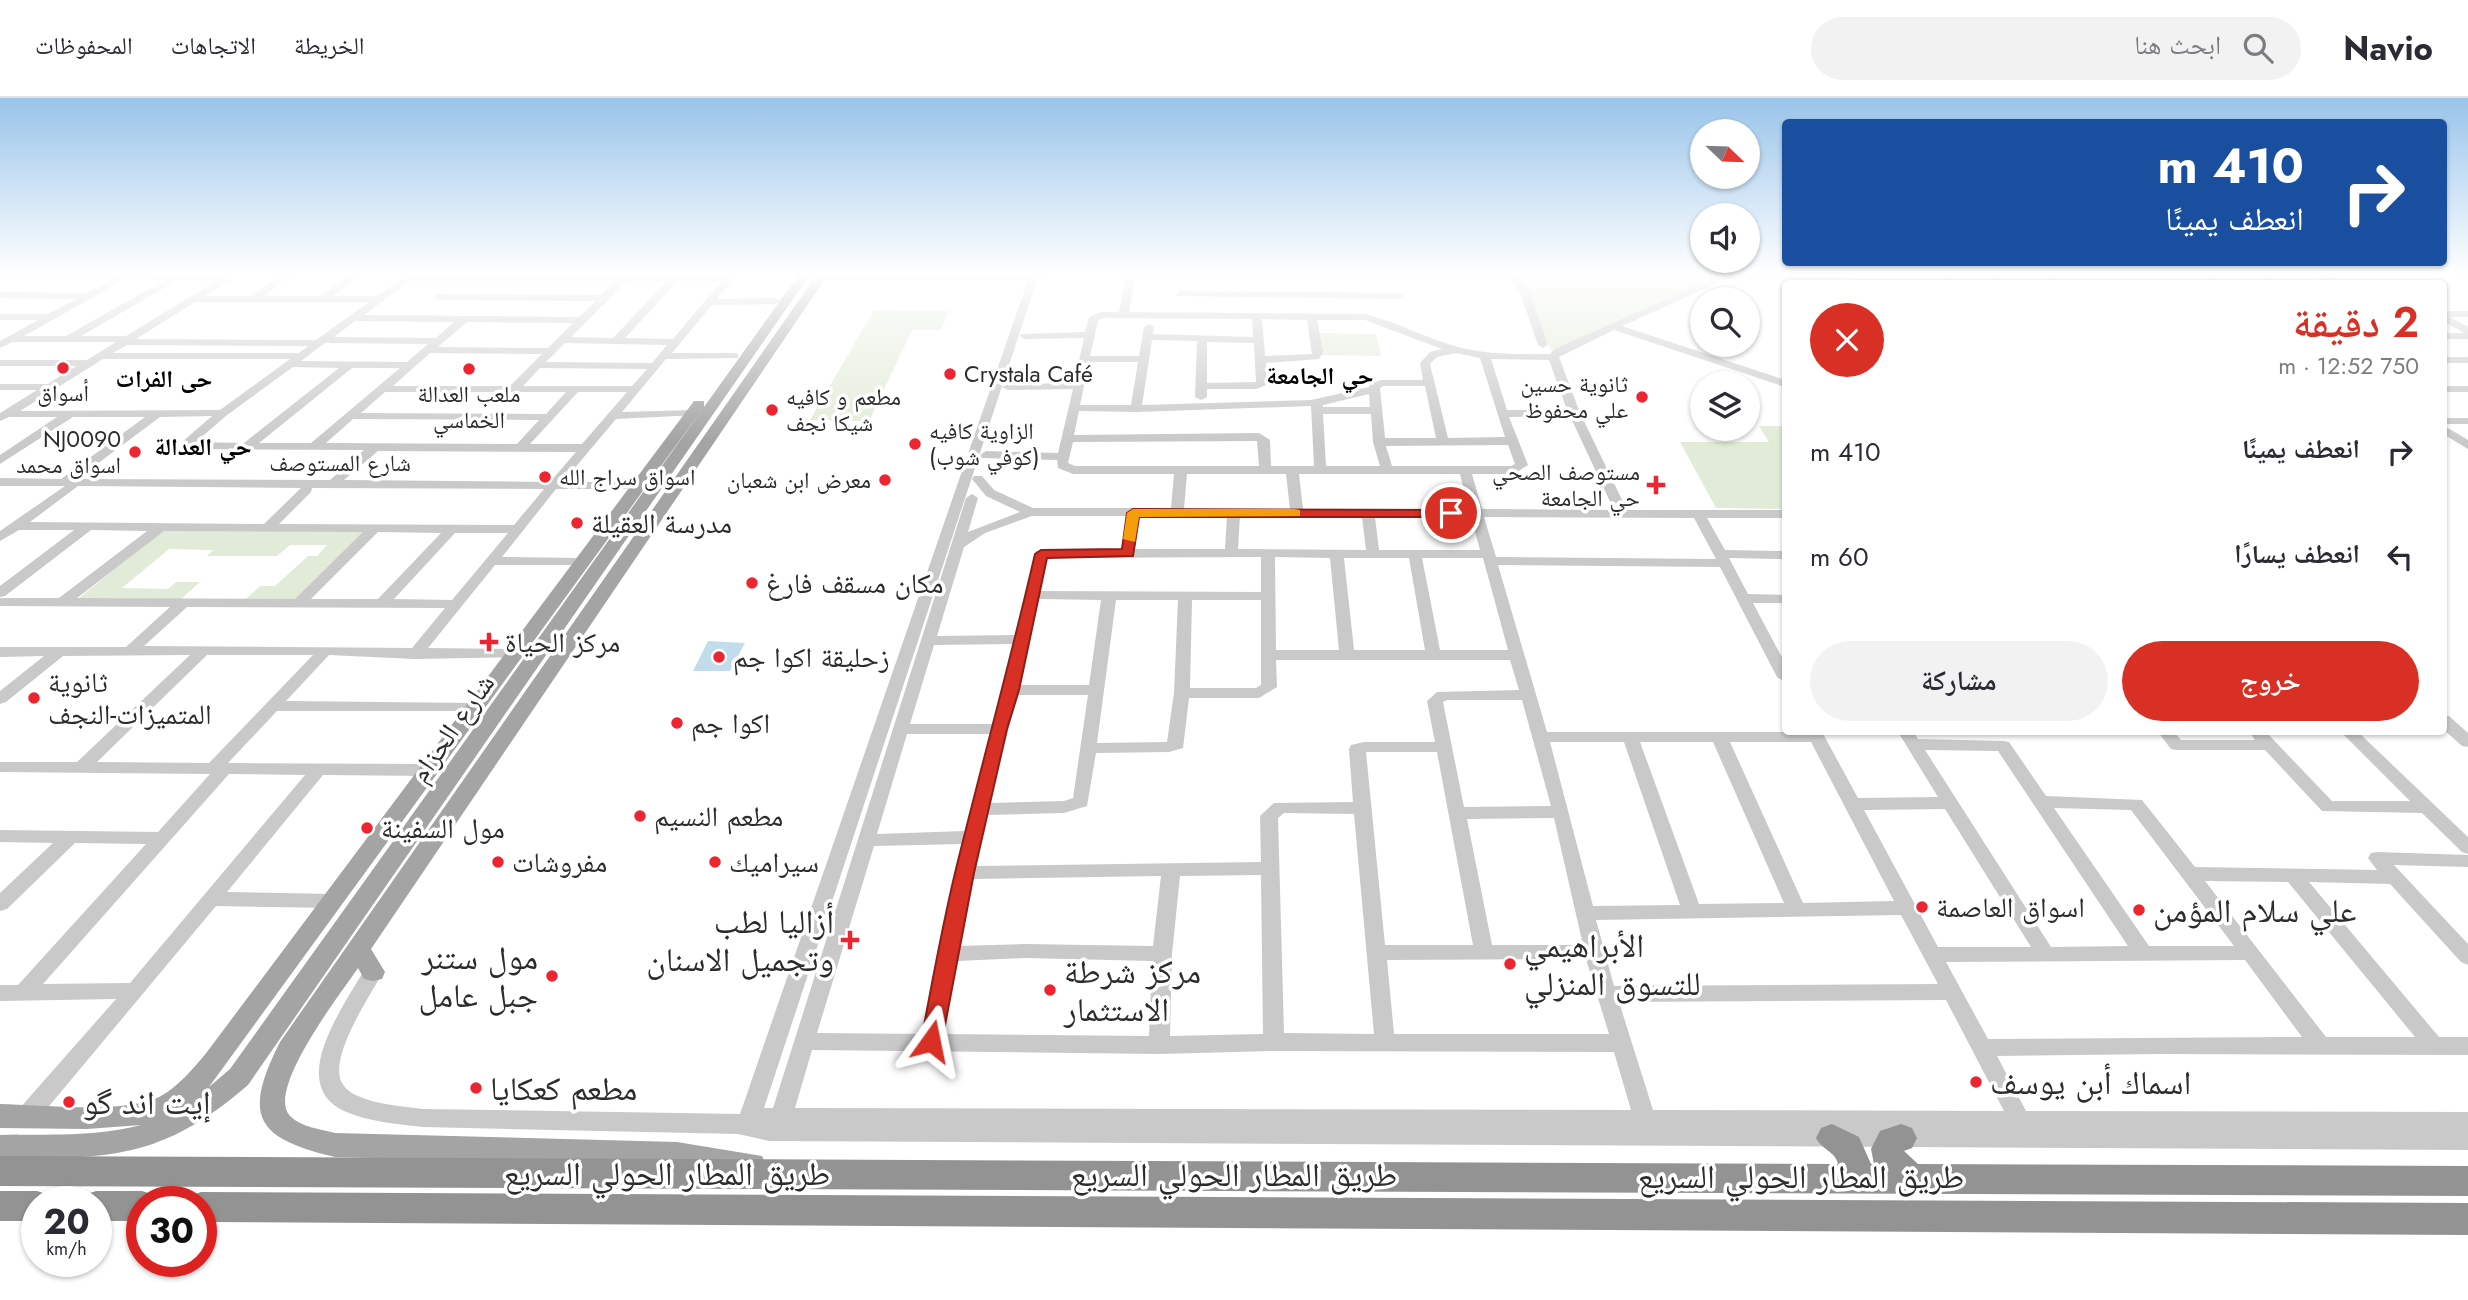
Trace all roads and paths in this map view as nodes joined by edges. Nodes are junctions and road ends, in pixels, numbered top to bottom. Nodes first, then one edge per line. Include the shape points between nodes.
1 (30, 329) edge
2 (86, 329) edge
3 (147, 329) edge
4 (336, 329) edge
5 (452, 329) edge
6 (573, 329) edge
7 (627, 329) edge
8 (685, 329) edge
9 (767, 329) edge
10 (771, 329) edge
11 (773, 329) edge
12 (1021, 329) edge
13 (1027, 329) edge
14 (1091, 329) edge
15 (1149, 329) edge
16 (1257, 329) edge
17 (1314, 329) edge
18 (1405, 329) edge
19 (1538, 329) edge
20 (1610, 329) edge
21 (1621, 329) edge
22 (2468, 334) edge
23 (1089, 335) junction
24 (1025, 336) junction
25 (2447, 336) edge
26 (1148, 337) junction
27 (70, 338) junction
28 (13, 339) junction
29 (129, 340) junction
30 (562, 340) junction
31 (1202, 340) junction
32 (1257, 340) junction
33 (438, 341) junction
34 (616, 341) junction
35 (319, 342) junction
36 (674, 342) junction
37 (222, 343) junction
38 (0, 345) edge
39 (1544, 345) dead end
40 (1456, 350) junction
41 (426, 351) junction
42 (550, 351) junction
43 (103, 356) junction
44 (202, 356) junction
45 (300, 356) junction
46 (663, 356) junction
47 (734, 356) junction
48 (1485, 357) junction
49 (1553, 357) junction
50 (1084, 359) junction
51 (1145, 359) junction
52 (1259, 360) junction
53 (2447, 360) edge
54 (2468, 360) edge
55 (0, 363) edge
56 (92, 363) junction
57 (289, 364) junction
58 (350, 364) junction
59 (409, 365) junction
60 (536, 365) junction
61 (654, 366) junction
62 (1431, 383) junction
63 (1782, 383) edge
64 (1077, 386) junction
65 (1201, 386) junction
66 (0, 387) edge
67 (50, 387) junction
68 (1008, 387) junction
69 (726, 388) junction
70 (380, 389) junction
71 (513, 389) junction
72 (575, 389) junction
73 (635, 389) junction
74 (1374, 390) junction
75 (1317, 407) junction
76 (1073, 408) junction
77 (1136, 408) junction
78 (1378, 410) junction
79 (694, 411) junction
80 (158, 413) junction
81 (223, 413) junction
82 (994, 413) junction
83 (1574, 413) junction
84 (70, 414) junction
85 (1502, 414) junction
86 (4, 416) edge
87 (348, 416) junction
88 (613, 416) junction
89 (548, 417) junction
90 (1207, 420) junction
91 (2447, 421) edge
92 (2468, 421) edge
93 (2447, 432) edge
94 (1066, 439) junction
95 (1443, 441) junction
96 (1511, 441) junction
97 (1379, 442) junction
98 (2468, 445) edge
99 (246, 447) junction
100 (314, 447) junction
101 (375, 447) junction
102 (520, 448) junction
103 (586, 448) junction
104 (6, 453) edge
105 (986, 455) junction
106 (1063, 457) junction
107 (0, 460) edge
108 (1181, 470) junction
109 (1265, 471) junction
110 (1292, 471) junction
111 (1320, 471) junction
112 (1387, 471) junction
113 (1465, 471) junction
114 (688, 473) junction
115 (709, 473) dead end
116 (978, 479) junction
117 (333, 484) junction
118 (0, 485) edge
119 (68, 485) junction
120 (127, 485) junction
121 (393, 487) junction
122 (552, 488) junction
123 (637, 488) junction
124 (307, 489) junction
125 (1031, 512) junction
126 (1133, 513) junction
127 (1177, 513) junction
128 (1234, 513) junction
129 (1297, 513) junction
130 (1368, 513) junction
131 (1478, 513) junction
132 (1623, 514) junction
133 (1699, 514) junction
134 (1782, 514) edge
135 (163, 525) junction
136 (270, 525) junction
137 (16, 526) junction
138 (88, 526) junction
139 (376, 527) junction
140 (452, 528) junction
141 (517, 529) junction
142 (623, 535) junction
143 (644, 535) junction
144 (0, 537) edge
145 (957, 545) junction
146 (1128, 553) junction
147 (1231, 553) junction
148 (1268, 554) junction
149 (1337, 555) junction
150 (1373, 555) junction
151 (1415, 555) junction
152 (1782, 555) edge
153 (607, 557) junction
154 (629, 558) junction
155 (1491, 558) junction
156 (1723, 559) junction
157 (491, 561) junction
158 (582, 562) junction
159 (0, 593) edge
160 (1033, 594) junction
161 (1109, 594) junction
162 (1185, 595) junction
163 (1268, 596) junction
164 (1744, 598) junction
165 (1782, 598) edge
166 (64, 601) junction
167 (185, 601) junction
168 (0, 602) edge
169 (299, 603) junction
170 (383, 603) junction
171 (455, 604) junction
172 (540, 620) junction
173 (562, 621) junction
174 (1023, 639) junction
175 (928, 641) junction
176 (1768, 644) junction
177 (1782, 644) edge
178 (60, 651) junction
179 (203, 651) junction
180 (0, 652) edge
181 (129, 652) junction
182 (324, 652) junction
183 (415, 654) junction
184 (515, 654) junction
185 (1268, 655) junction
186 (1347, 655) junction
187 (1433, 655) junction
188 (1517, 655) junction
189 (1782, 671) edge
190 (907, 684) junction
191 (1012, 690) junction
192 (1097, 690) junction
193 (1182, 693) junction
194 (1528, 695) junction
195 (0, 699) edge
196 (273, 706) junction
197 (475, 708) junction
198 (2447, 724) edge
199 (900, 729) junction
200 (999, 729) junction
201 (1783, 735) edge
202 (1816, 735) edge
203 (2169, 735) edge
204 (2260, 735) edge
205 (2353, 735) edge
206 (1540, 737) junction
207 (1630, 737) junction
208 (1719, 737) junction
209 (1910, 738) edge
210 (2468, 742) edge
211 (2269, 745) junction
212 (1444, 747) junction
213 (1089, 748) junction
214 (0, 767) edge
215 (81, 768) junction
216 (220, 768) junction
217 (319, 769) junction
218 (430, 770) junction
219 (2042, 802) junction
220 (1951, 803) junction
221 (1852, 804) junction
222 (2427, 807) junction
223 (1362, 808) junction
224 (981, 809) junction
225 (1561, 812) junction
226 (1459, 813) junction
227 (0, 836) edge
228 (70, 837) junction
229 (974, 837) junction
230 (163, 838) junction
231 (868, 839) junction
232 (378, 840) junction
233 (407, 841) junction
234 (2468, 848) edge
235 (2468, 861) edge
236 (1269, 868) junction
237 (1171, 870) junction
238 (964, 873) junction
239 (2189, 874) junction
240 (2293, 876) junction
241 (2395, 877) junction
242 (212, 899) junction
243 (333, 901) junction
244 (0, 904) edge
245 (1796, 908) junction
246 (1907, 908) junction
247 (1692, 912) junction
248 (1584, 914) junction
249 (2142, 951) junction
250 (1484, 952) junction
251 (1594, 952) junction
252 (1377, 953) junction
253 (2248, 953) junction
254 (950, 954) junction
255 (1162, 954) junction
256 (1932, 955) junction
257 (2046, 955) junction
258 (2468, 957) edge
259 (366, 961) junction
260 (798, 979) junction
261 (823, 981) junction
262 (135, 991) junction
263 (1952, 992) junction
264 (0, 993) edge
265 (23, 993) junction
266 (1606, 994) junction
267 (805, 1041) junction
268 (931, 1041) junction
269 (1274, 1042) junction
270 (1620, 1043) junction
271 (1385, 1044) junction
272 (1159, 1045) junction
273 (2435, 1046) junction
274 (2468, 1046) edge
275 (2322, 1047) junction
276 (1981, 1048) junction
277 (0, 1116) edge
278 (27, 1116) junction
279 (781, 1118) junction
280 (743, 1122) junction
281 (2468, 1122) edge
282 (1647, 1127) junction
283 (2024, 1129) junction
284 (1832, 1138) junction
285 (1901, 1138) junction
286 (2468, 1140) edge
287 (0, 1147) edge
288 (0, 1171) edge
289 (787, 1173) junction
290 (1847, 1176) junction
291 (1910, 1177) junction
292 (2468, 1181) edge
293 (0, 1206) edge
294 (21, 1206) edge
295 (217, 1207) edge
296 (2468, 1219) edge

1 - 28 street
2 - 27 street
3 - 29 street
4 - 35 street
5 - 33 street
6 - 30 street
7 - 34 street
8 - 36 street
9 - 47 main road
10 - 69 main road, شارع الحزام
11 - 114 main road, شارع الحزام
12 - 82 street
13 - 24 street
14 - 23 street
15 - 26 street
16 - 32 street
17 - 52 street via 1315,357
18 - 40 street
19 - 39 street
20 - 49 street
21 - 63 street
22 - 25 street
23 - 24 street
23 - 50 street
24 - 68 street
26 - 31 street
26 - 51 street
27 - 28 street
27 - 29 street
28 - 38 street
29 - 37 street
29 - 43 street
30 - 34 street
30 - 42 street
31 - 32 street
31 - 65 street
32 - 52 street
33 - 35 street
33 - 41 street
34 - 36 street
35 - 37 street
35 - 45 street
36 - 46 street
37 - 44 street
40 - 48 street
40 - 62 street via 1426,360
41 - 42 street
41 - 59 street
42 - 60 street
43 - 44 street
43 - 56 street
44 - 45 street
45 - 57 street
46 - 47 street
46 - 61 street
47 - 79 main road
48 - 49 street
48 - 85 street
49 - 83 street
50 - 51 street
50 - 64 street
51 - 77 street
52 - 65 street via 1260,385
53 - 54 street
55 - 56 street
56 - 67 street
57 - 58 street
57 - 81 street
58 - 59 street
58 - 99 street
59 - 70 street
60 - 61 street
60 - 71 street
61 - 73 street
62 - 74 street via 1381,383 1374,385
62 - 95 street
64 - 68 street
64 - 76 street
65 - 90 street
66 - 67 street
67 - 86 street
68 - 82 street
69 - 79 main road
69 - 142 main road, شارع الحزام
70 - 71 street
70 - 87 street
71 - 72 street
72 - 73 street
72 - 89 street
73 - 88 street
74 - 75 street
74 - 78 street
75 - 78 street
75 - 90 street via 1253,404
75 - 111 street
76 - 77 street
76 - 94 street
77 - 90 street
78 - 97 street
79 - 88 street
79 - 123 main road
80 - 81 street
80 - 84 street
80 - 119 street
81 - 99 street via 185,446
82 - 105 street
82 - 190 street
83 - 85 street
83 - 132 street
84 - 86 street
84 - 104 street
85 - 96 street
87 - 89 street
87 - 100 street
88 - 103 street
89 - 102 street
90 - 94 street
90 - 109 street via 1263,438
91 - 92 street
93 - 98 street
94 - 106 street
95 - 96 street
95 - 97 street
96 - 113 street via 1523,462 1518,469
97 - 112 street
99 - 100 street
100 - 101 street
101 - 102 street
101 - 117 street
102 - 103 street
103 - 122 street
104 - 107 street
105 - 106 street
105 - 116 street
106 - 108 street via 1062,465 1070,469
108 - 109 street
108 - 127 street
109 - 110 street
110 - 111 street
110 - 129 street
111 - 112 street
112 - 113 street
113 - 131 street
114 - 115 main road
114 - 143 main road, شارع الحزام
116 - 125 street via 990,493
116 - 145 street
117 - 120 street, شارع المستوصف
117 - 121 street, شارع المستوصف
118 - 119 street, شارع المستوصف
119 - 120 street, شارع المستوصف
119 - 137 street
120 - 124 street, شارع المستوصف
121 - 122 street, شارع المستوصف
121 - 124 street, شارع المستوصف
122 - 123 street, شارع المستوصف
122 - 141 street
123 - 158 main road
124 - 136 street
125 - 126 street
125 - 145 street via 980,530
126 - 127 street
126 - 146 street
127 - 128 street
128 - 129 street
128 - 147 street
129 - 130 street
130 - 131 street
130 - 150 street
131 - 132 street
131 - 155 street
132 - 133 street
133 - 134 street
133 - 156 street
135 - 136 street
135 - 138 street
135 - 166 street
136 - 139 street
137 - 138 street
137 - 144 street
138 - 159 street
139 - 140 street
139 - 169 street
140 - 141 street
140 - 170 street
141 - 157 street
142 - 143 main road via 630,540
142 - 153 main road, شارع الحزام
143 - 154 main road, شارع الحزام
145 - 175 street
146 - 147 street
146 - 160 street via 1041,554
147 - 148 street
148 - 149 street
148 - 163 street
149 - 150 street
149 - 186 street
150 - 151 street
151 - 155 street
151 - 187 street
152 - 156 street
153 - 154 main road via 621,552
153 - 173 main road, شارع الحزام
154 - 259 main road, شارع الحزام
155 - 156 street
155 - 188 street
156 - 164 street
157 - 158 street
157 - 171 street
158 - 172 main road
160 - 161 street
160 - 174 street
161 - 162 street
161 - 192 street
162 - 163 street
162 - 193 street
163 - 185 street
164 - 165 street
164 - 176 street
166 - 167 street
166 - 168 street
167 - 169 street
167 - 181 street
169 - 170 street
170 - 171 street
171 - 183 street
172 - 173 main road
172 - 184 main road
173 - 233 main road, شارع الحزام
174 - 175 street
174 - 191 street
175 - 190 street
176 - 177 street
176 - 189 street
178 - 180 street
178 - 181 street
178 - 195 street
179 - 181 street
179 - 182 street
179 - 215 street
182 - 183 street
182 - 196 street
183 - 184 street
184 - 197 main road
185 - 186 street
185 - 193 street via 1269,687 1265,691
186 - 187 street
187 - 188 street
188 - 194 street
190 - 199 street
190 - 260 street
191 - 192 street
191 - 200 street
192 - 213 street
193 - 213 street via 1177,744
194 - 206 street
194 - 212 street via 1437,696
196 - 197 street
196 - 216 street
197 - 218 main road
198 - 210 street
199 - 200 street
199 - 231 street
200 - 224 street
201 - 208 street
202 - 221 street
203 - 211 street via 2177,745
204 - 211 street
205 - 222 street
206 - 207 street
206 - 225 street
207 - 208 street
207 - 247 street
208 - 245 street
209 - 219 street via 2003,746
209 - 220 street
211 - 222 street via 2328,807
212 - 223 street via 1357,749
212 - 226 street
213 - 224 street via 1081,802 1064,807
214 - 215 street
215 - 216 street
216 - 217 street
216 - 230 street
217 - 218 street
217 - 242 street
218 - 232 main road
219 - 239 street via 2136,804
219 - 249 street
220 - 221 street
220 - 257 street
221 - 246 street
222 - 234 street
223 - 236 street via 1272,810
223 - 252 street
224 - 229 street
225 - 226 street
225 - 248 street
226 - 250 street
227 - 228 street
228 - 230 street
228 - 244 street
229 - 231 street
229 - 238 street
230 - 265 street
231 - 261 street
232 - 233 main road
232 - 243 main road
233 - 287 main road, شارع الحزام via 239,1077 211,1104 172,1128 142,1138 106,1145
235 - 241 street via 2377,858
236 - 237 street
236 - 269 street
237 - 238 street
237 - 255 street
238 - 254 street
239 - 240 street
239 - 253 street
240 - 241 street
240 - 273 street
241 - 258 street
242 - 243 street
242 - 262 street
243 - 278 main road via 216,1060 183,1095 167,1106 133,1115
245 - 246 street
245 - 247 street
246 - 256 street
247 - 248 street
248 - 251 street
249 - 253 street
249 - 257 street
250 - 251 street
250 - 252 street
251 - 266 street
252 - 271 street
253 - 275 street
254 - 255 street
254 - 268 street
255 - 272 street
256 - 257 street
256 - 263 street
259 - 280 street via 327,1066 331,1088 347,1104 423,1118
259 - 289 main road via 289,1049 272,1088 270,1107 280,1126 304,1138 335,1145 677,1154 728,1159
260 - 261 street
260 - 280 street
261 - 267 street
262 - 265 street
262 - 278 street
263 - 266 street
263 - 276 street
264 - 265 street
266 - 270 street
267 - 268 street
267 - 279 street
268 - 272 street
269 - 271 street
269 - 272 street
270 - 271 street
270 - 282 street
273 - 274 street
273 - 275 street
275 - 276 street
276 - 283 street
277 - 278 main road
279 - 280 street
279 - 282 street
280 - 282 street via 769,1131
281 - 283 street
282 - 283 street
282 - 284 street
283 - 285 street
283 - 286 street
284 - 285 street
284 - 290 highway via 1855,1157 1853,1172
285 - 291 highway via 1891,1141 1889,1160
288 - 289 highway, طريق المطار الحولي السريع
289 - 290 highway, طريق المطار الحولي السريع
290 - 291 highway, طريق المطار الحولي السريع
291 - 292 highway, طريق المطار الحولي السريع
293 - 294 highway
295 - 296 highway, طريق المطار الحولي السريع

